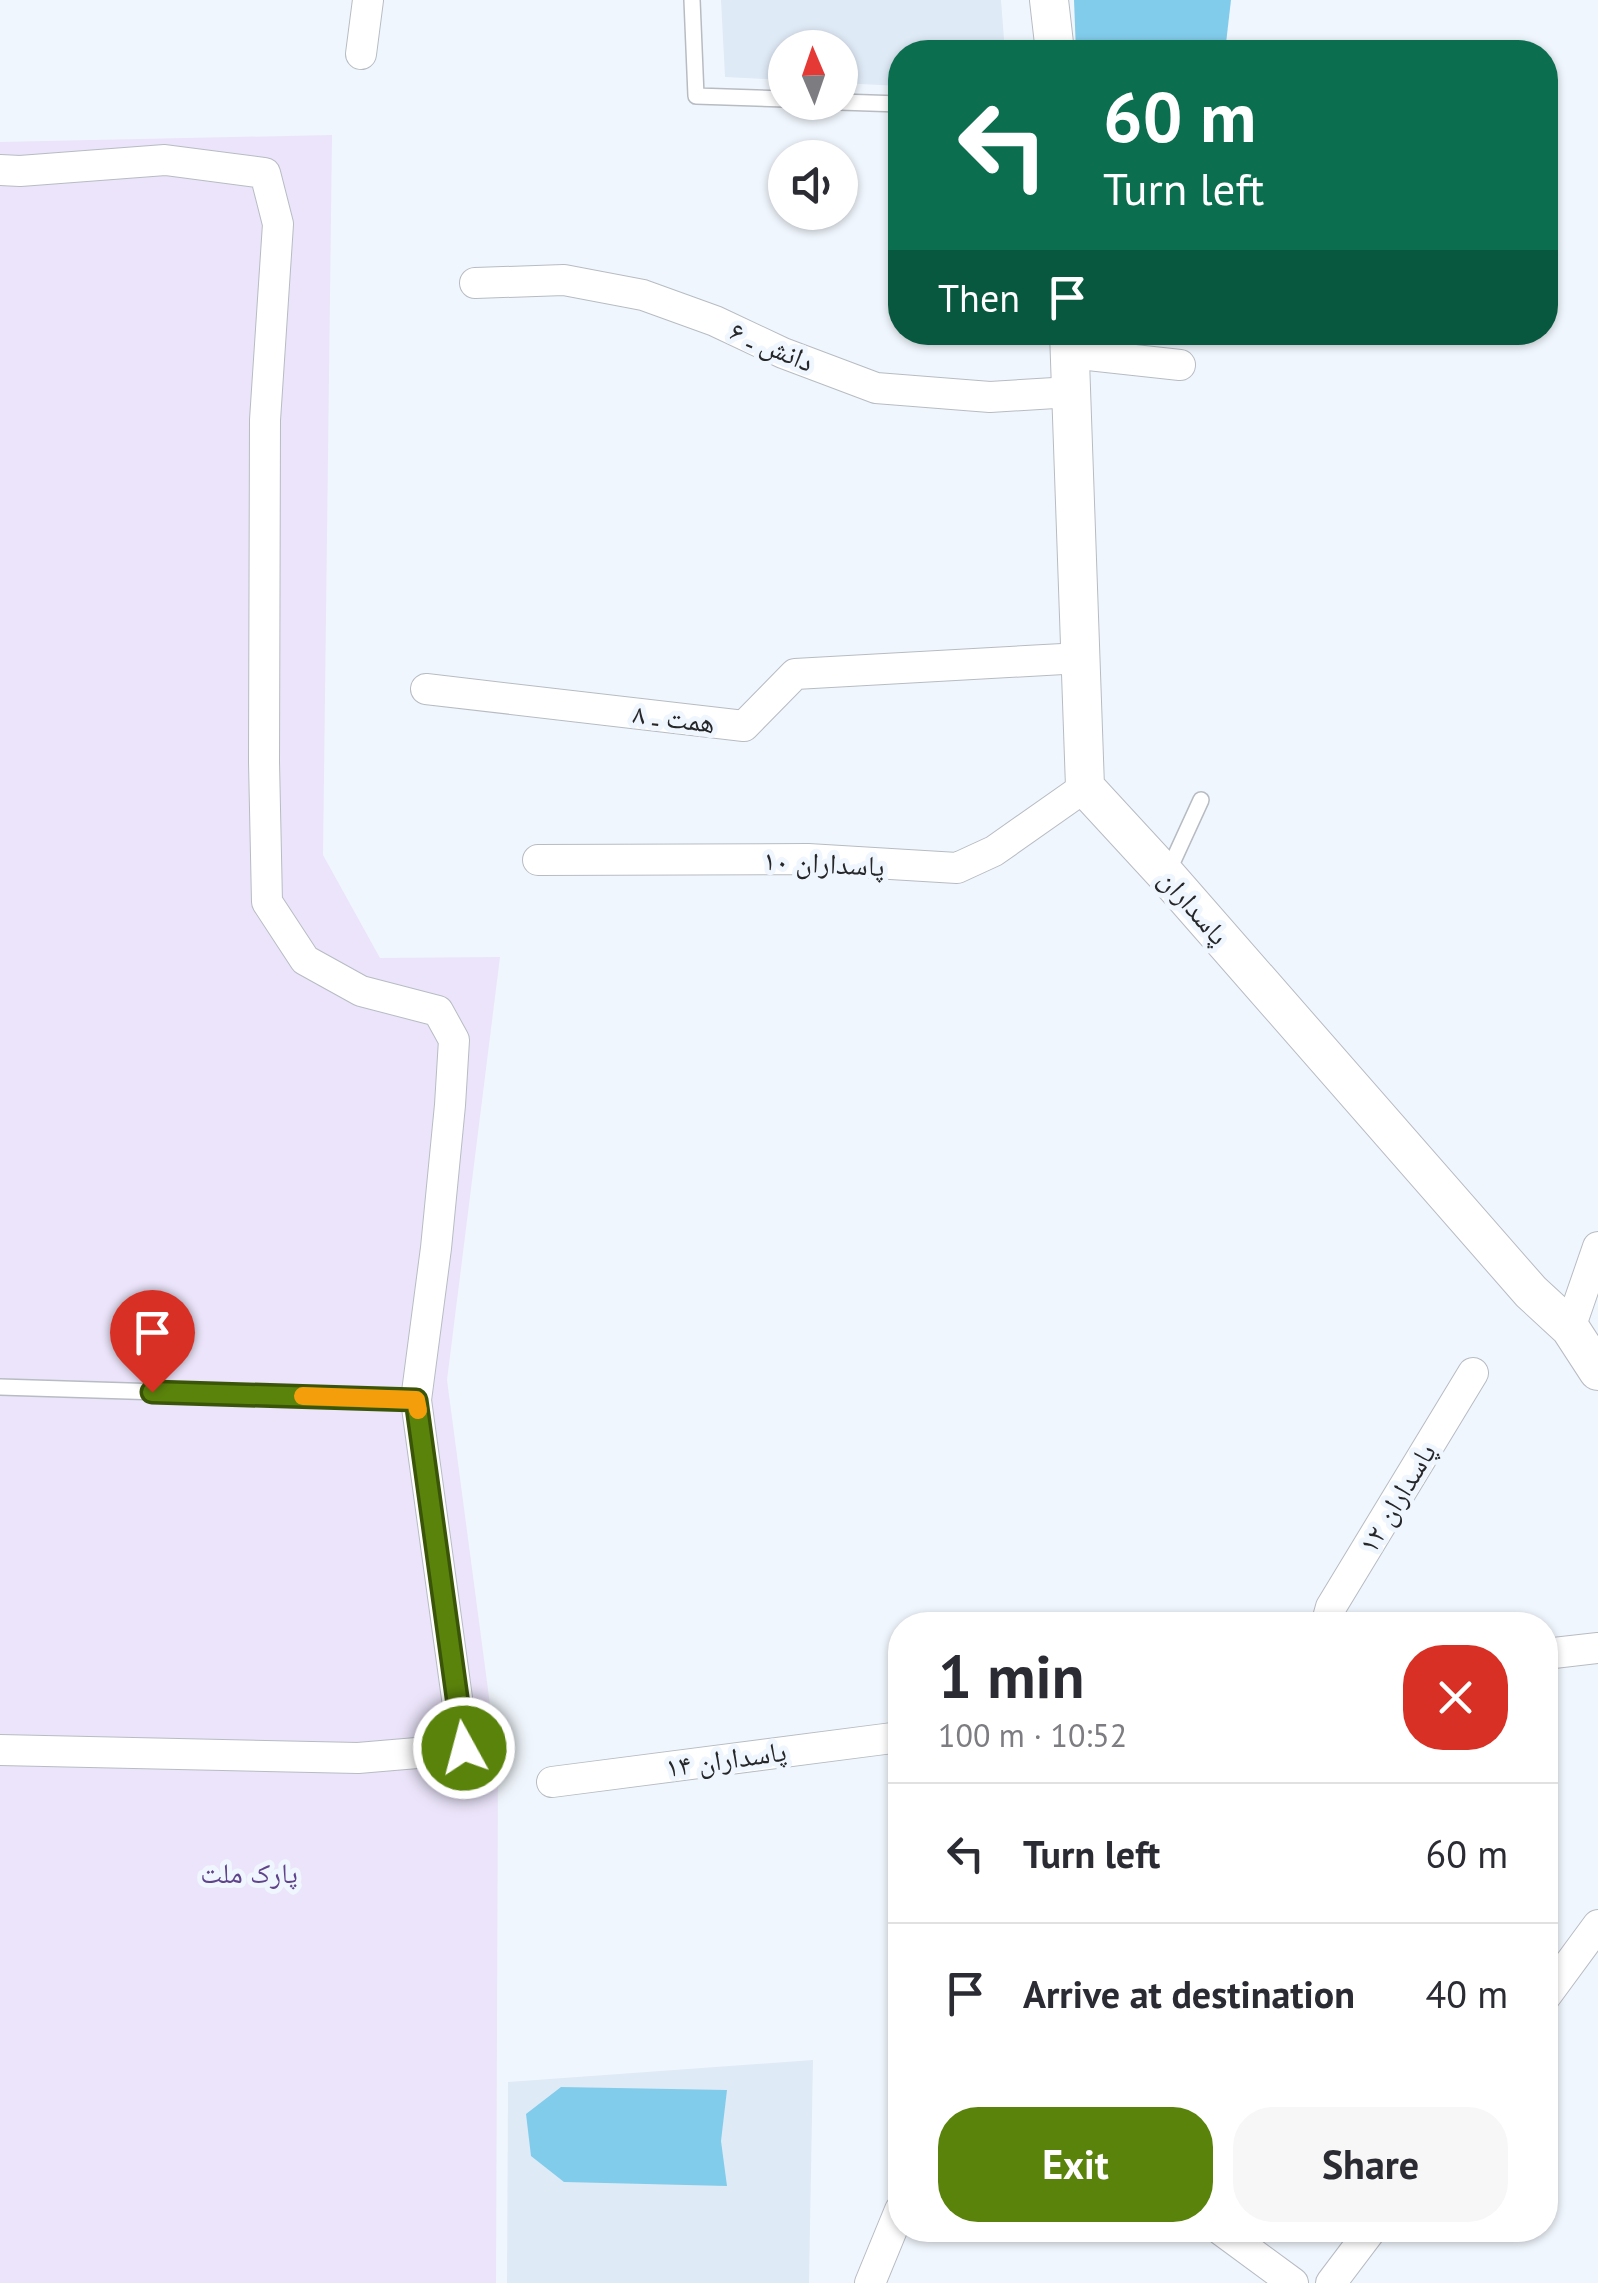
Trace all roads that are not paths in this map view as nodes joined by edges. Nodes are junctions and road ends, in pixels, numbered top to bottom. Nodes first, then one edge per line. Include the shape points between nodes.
1 (368, 0) edge
2 (692, 0) edge
3 (1049, 0) edge
4 (1054, 40) edge
5 (362, 54) dead end
6 (768, 99) edge
7 (858, 103) edge
8 (888, 104) edge
9 (0, 170) edge
10 (475, 283) dead end
11 (1069, 345) edge
12 (1079, 345) edge
13 (1180, 365) dead end
14 (1071, 392) junction
15 (1081, 658) junction
16 (426, 689) dead end
17 (1085, 787) junction
18 (1201, 800) dead end
19 (538, 860) dead end
20 (1166, 876) junction
21 (1598, 1247) edge
22 (1584, 1331) edge
23 (1473, 1372) dead end
24 (1598, 1372) edge
25 (0, 1387) edge
26 (416, 1400) junction
27 (1330, 1612) edge
28 (1598, 1648) edge
29 (1558, 1653) edge
30 (888, 1738) edge
31 (0, 1750) edge
32 (552, 1782) dead end
33 (1598, 1926) edge
34 (1558, 1974) edge
35 (888, 2239) edge
36 (1237, 2242) edge
37 (1362, 2242) edge
38 (870, 2283) edge
39 (1293, 2283) edge
40 (1331, 2283) edge

1 - 5 street
2 - 6 lane via 696,96
3 - 4 street
7 - 8 lane
9 - 26 street via 164,160 265,173 278,224 265,420 266,902 305,960 360,992 438,1011 454,1040
10 - 14 street, دانش ـ ۶ via 564,280 643,296 876,388 990,397
11 - 14 street
12 - 13 street
14 - 15 street
15 - 16 street, همت ـ ۸ via 795,674 744,726
15 - 17 street
17 - 19 street, پاسداران ۱۰ via 994,851 957,868 808,859
17 - 20 street, پاسداران
18 - 20 lane
20 - 22 street, پاسداران via 1531,1292
21 - 22 street
22 - 24 street, پاسداران
23 - 27 street, پاسداران ۱۲
25 - 26 lane
26 - 31 street via 464,1748 358,1758
28 - 29 street
30 - 32 street, پاسداران ۱۴
33 - 34 street
35 - 38 street
36 - 39 street
37 - 40 street

